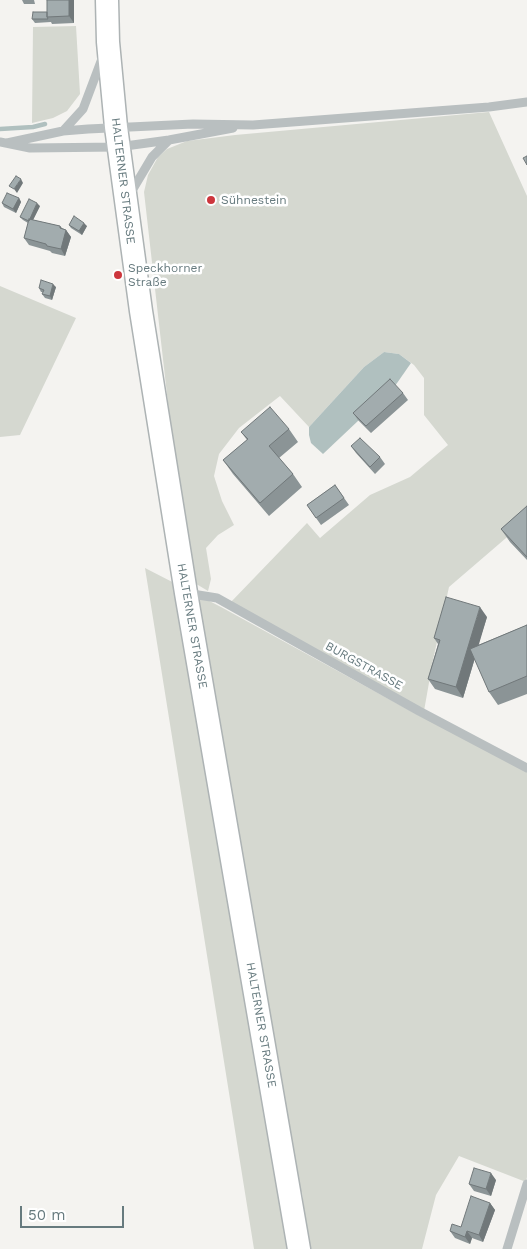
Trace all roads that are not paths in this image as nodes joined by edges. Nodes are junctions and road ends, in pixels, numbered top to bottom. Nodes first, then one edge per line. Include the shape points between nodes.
1 (106, 0) edge
2 (108, 42) junction
3 (527, 102) edge
4 (253, 125) junction
5 (63, 132) junction
6 (117, 137) junction
7 (169, 140) junction
8 (3, 142) edge
9 (126, 204) junction
10 (186, 592) junction
11 (527, 768) edge
12 (527, 1184) edge
13 (299, 1249) edge
14 (507, 1249) edge

1 - 2 main road, HALTERNER STRASSE
2 - 5 street via 83,109
2 - 6 main road, HALTERNER STRASSE
3 - 4 street
4 - 6 street via 193,124
4 - 7 street
5 - 6 street
5 - 8 street
6 - 7 street
6 - 8 street via 30,148
6 - 9 main road, HALTERNER STRASSE
7 - 9 street via 152,157
9 - 10 main road, HALTERNER STRASSE
10 - 11 street, BURGSTRASSE via 217,598
10 - 13 main road, HALTERNER STRASSE
12 - 14 street

